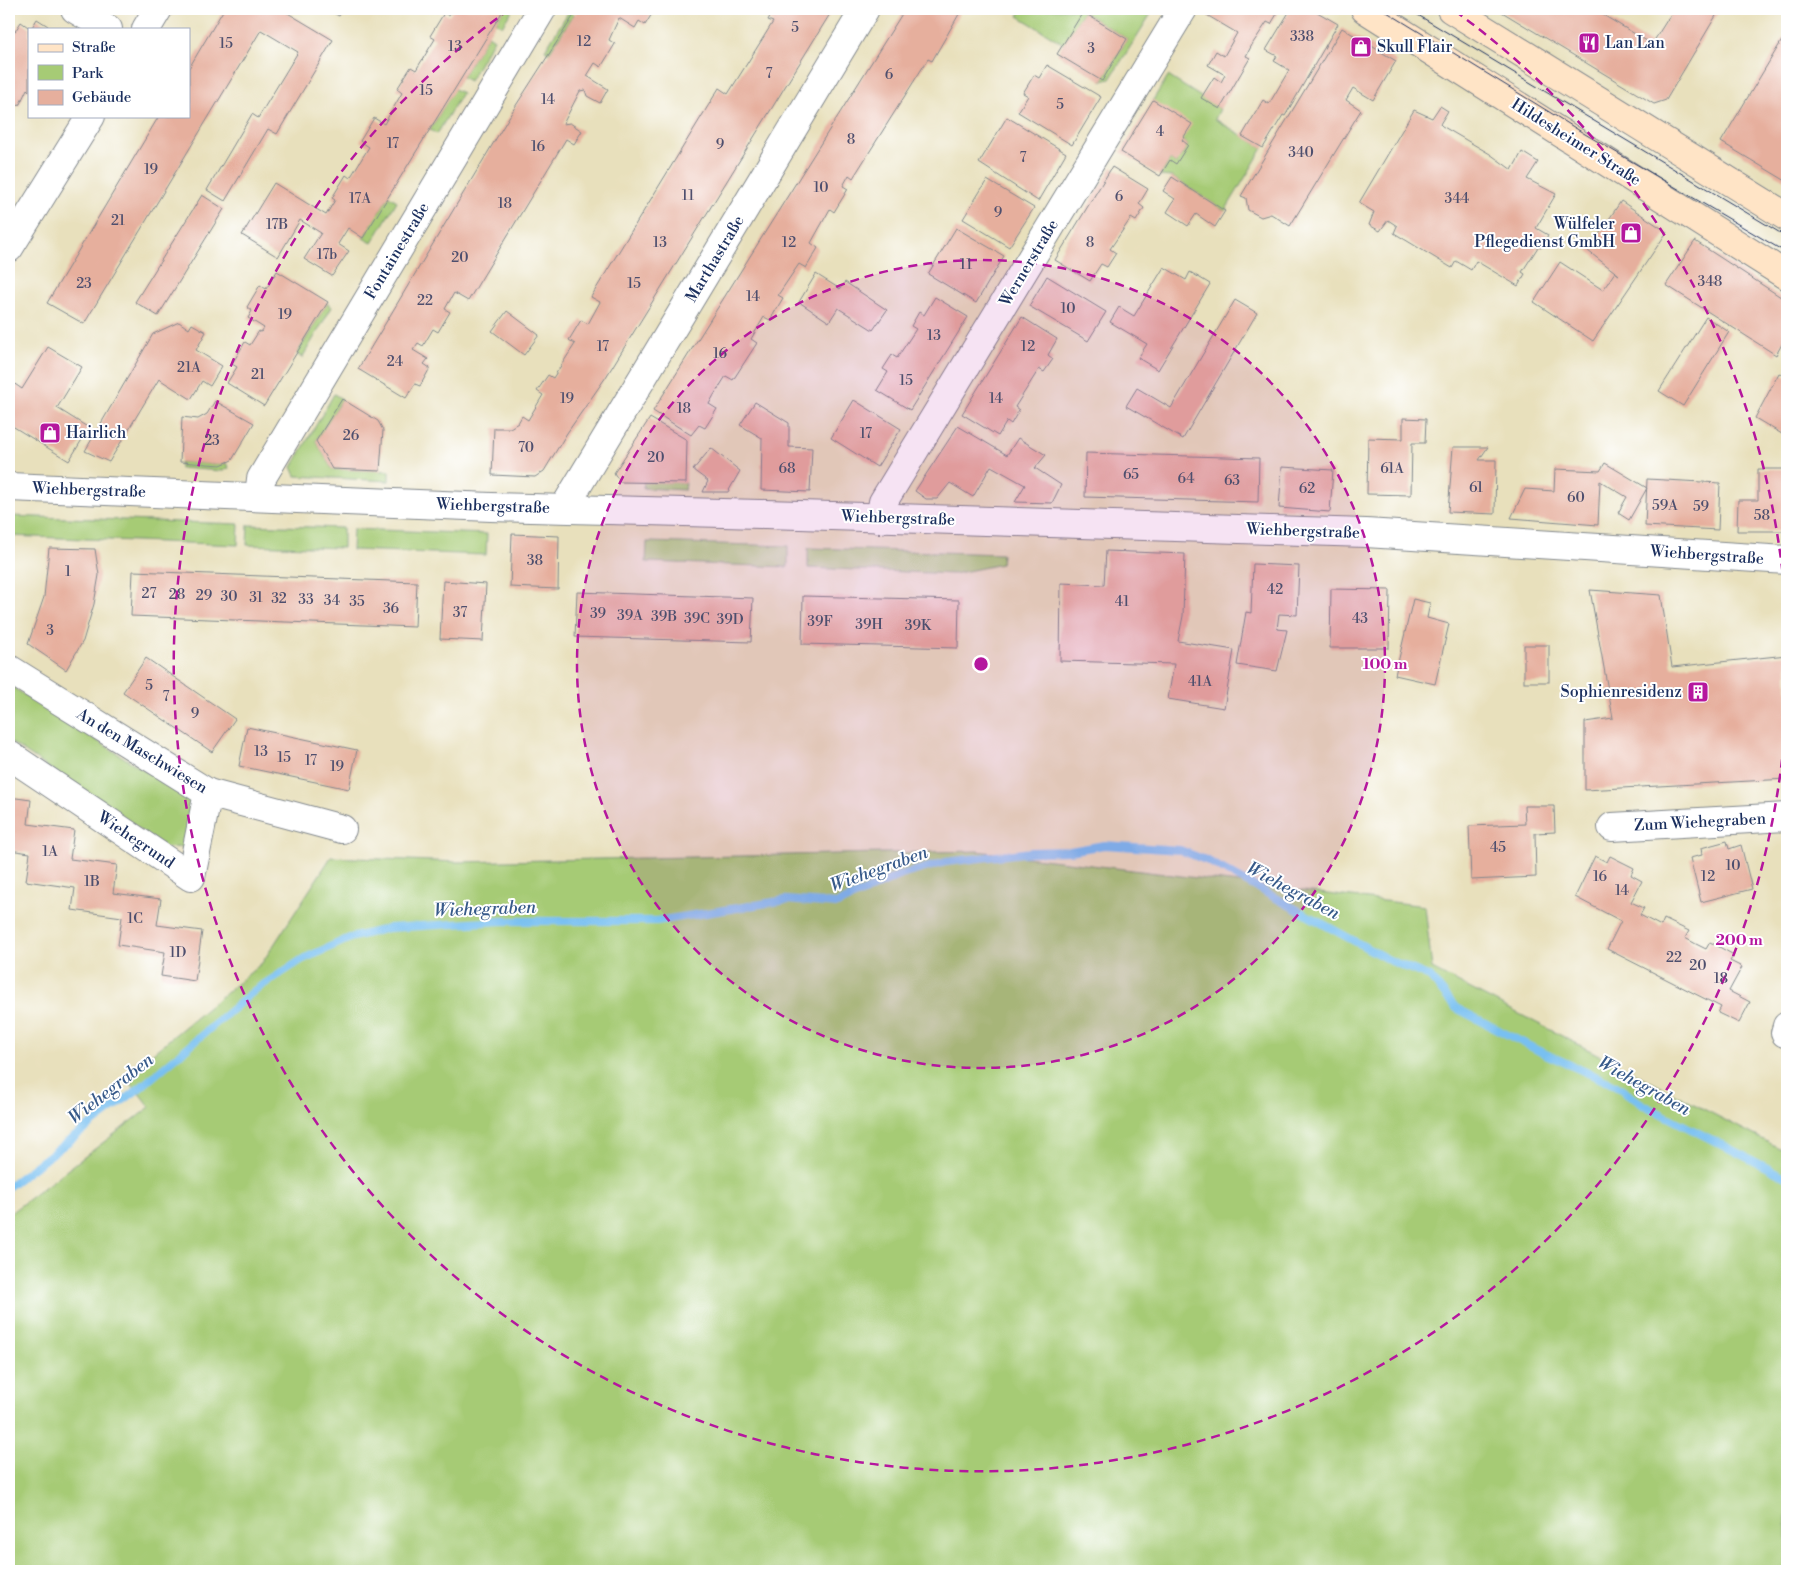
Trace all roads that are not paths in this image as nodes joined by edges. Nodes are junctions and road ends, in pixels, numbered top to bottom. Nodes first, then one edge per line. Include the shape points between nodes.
1 (75, 9) edge
2 (158, 9) edge
3 (542, 9) edge
4 (865, 9) edge
5 (1183, 9) edge
6 (1365, 9) edge
7 (1451, 9) edge
8 (106, 28) edge
9 (147, 28) edge
10 (90, 118) edge
11 (1787, 217) edge
12 (9, 248) edge
13 (1787, 276) edge
14 (9, 487) edge
15 (259, 496) junction
16 (564, 508) junction
17 (880, 519) junction
18 (1787, 560) edge
19 (9, 669) edge
20 (9, 755) edge
21 (208, 793) junction
22 (1787, 817) edge
23 (1612, 826) dead end
24 (342, 829) dead end

1 - 8 street
2 - 9 street
3 - 15 street, Fontainestraße via 261,479
4 - 16 street, Marthastraße
5 - 17 street, Wernerstraße via 883,502
6 - 13 main road, Hildesheimer Straße
7 - 11 main road
10 - 12 street
14 - 15 street, Wiehbergstraße
15 - 16 street, Wiehbergstraße via 491,508
16 - 17 street, Wiehbergstraße
17 - 18 street, Wiehbergstraße via 1366,533
19 - 21 street, An den Maschwiesen
20 - 21 street, Wiehegrund via 191,877
21 - 24 street, An den Maschwiesen
22 - 23 street, Zum Wiehegraben

